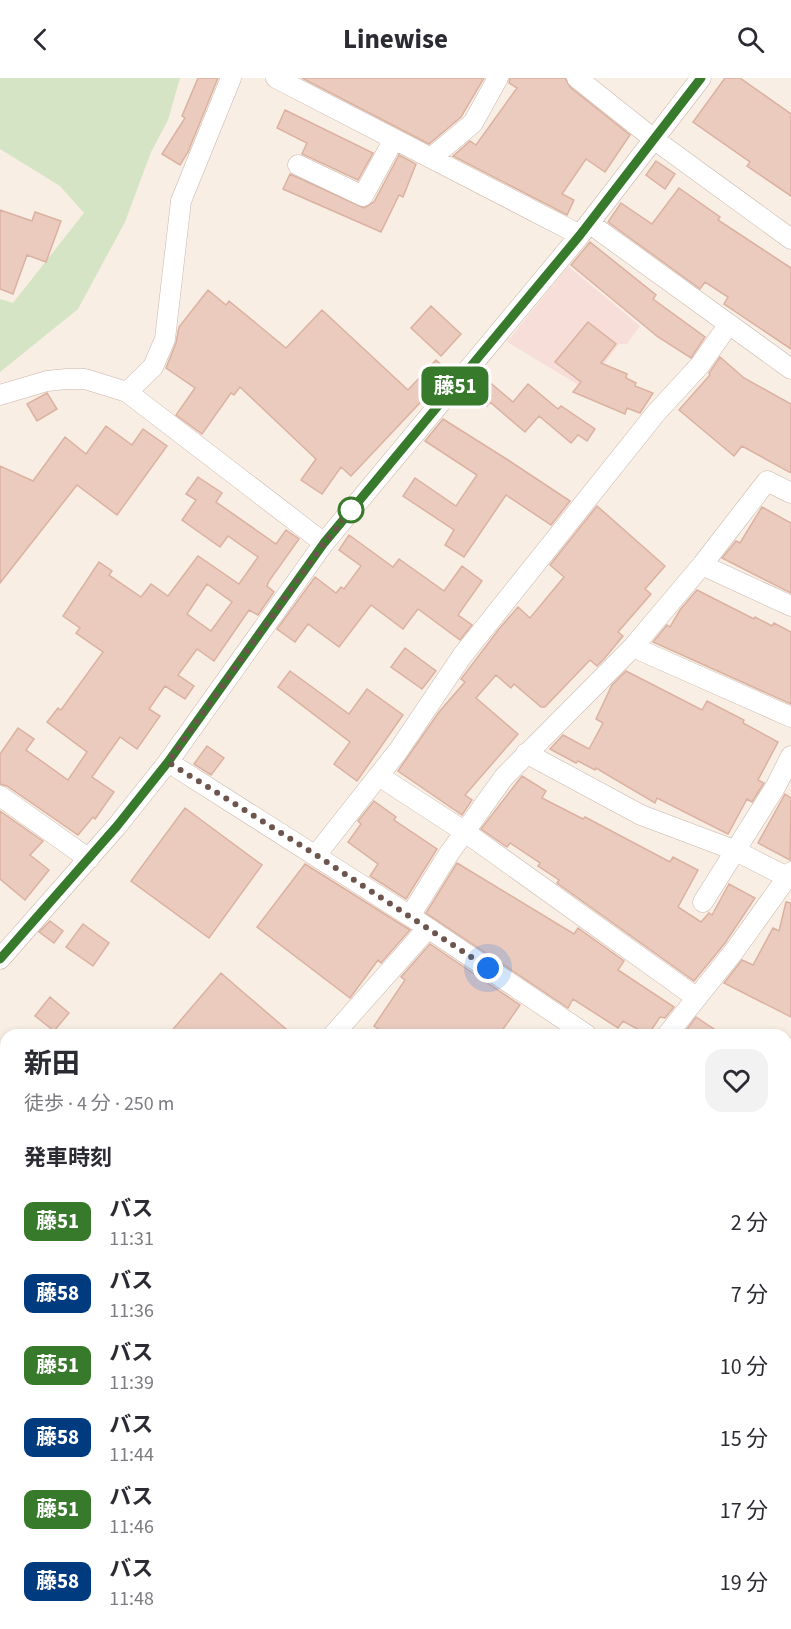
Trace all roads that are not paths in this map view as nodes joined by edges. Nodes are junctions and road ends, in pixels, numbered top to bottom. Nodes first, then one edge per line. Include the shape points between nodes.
1 (231, 78) edge
2 (276, 78) edge
3 (498, 78) edge
4 (577, 78) edge
5 (701, 78) edge
6 (394, 139) junction
7 (655, 140) junction
8 (431, 158) junction
9 (298, 165) dead end
10 (585, 229) junction
11 (791, 239) edge
12 (729, 324) junction
13 (791, 369) edge
14 (127, 392) junction
15 (0, 395) edge
16 (791, 493) edge
17 (324, 543) junction
18 (702, 565) junction
19 (791, 606) edge
20 (633, 647) junction
21 (791, 717) edge
22 (526, 753) junction
23 (791, 756) edge
24 (168, 762) junction
25 (379, 776) junction
26 (0, 796) edge
27 (465, 832) junction
28 (734, 850) junction
29 (316, 855) junction
30 (89, 859) junction
31 (789, 874) edge
32 (704, 903) dead end
33 (410, 916) junction
34 (428, 928) junction
35 (0, 958) edge
36 (697, 998) junction
37 (338, 1029) edge
38 (578, 1029) edge
39 (672, 1029) edge

1 - 14 street via 181,201 165,339 153,367
2 - 6 street
3 - 8 street via 473,123
4 - 7 street
5 - 7 street
6 - 8 street
6 - 9 street via 363,196
7 - 10 street
7 - 11 street
8 - 10 street
10 - 12 street
10 - 17 street
12 - 13 street
12 - 25 street via 700,365 656,413 462,656
14 - 15 street via 85,379 66,379
14 - 17 street
16 - 18 street via 767,481
17 - 24 street
18 - 19 street
18 - 20 street
20 - 21 street
20 - 22 street
22 - 27 street
22 - 28 street via 641,815
23 - 28 street
24 - 29 street
24 - 30 street
25 - 27 street
25 - 29 street
26 - 30 street
27 - 33 street
27 - 36 street
28 - 31 street
28 - 32 street
29 - 33 street
30 - 35 street
31 - 36 street
33 - 34 street
34 - 37 street
34 - 38 street
36 - 39 street

